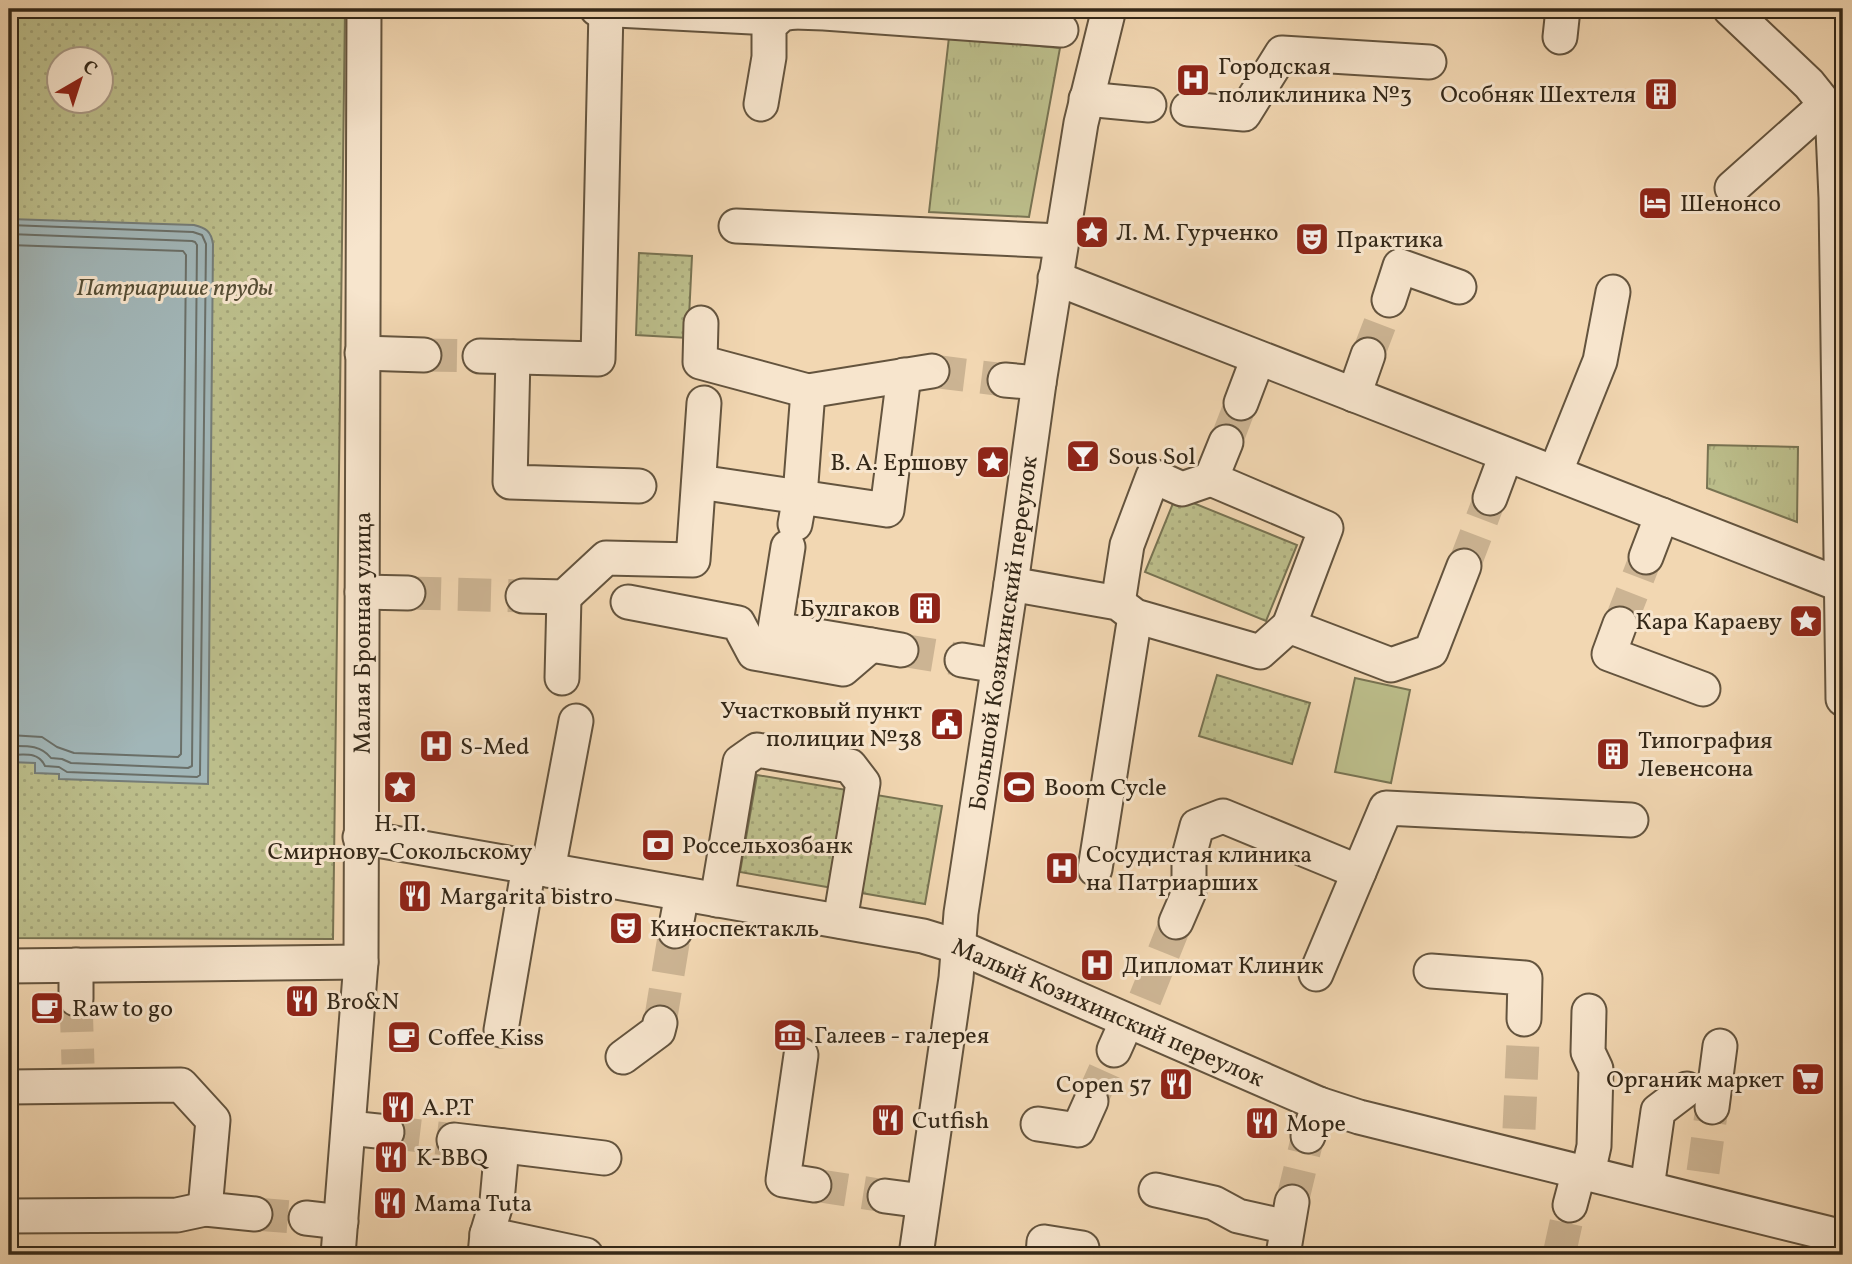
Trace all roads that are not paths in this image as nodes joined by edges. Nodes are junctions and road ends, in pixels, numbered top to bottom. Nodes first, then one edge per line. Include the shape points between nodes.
1 (364, 9) edge
2 (1730, 9) edge
3 (601, 10) edge
4 (790, 12) edge
5 (1108, 13) dead end
6 (1061, 30) dead end
7 (1429, 62) dead end
8 (1086, 99) junction
9 (761, 104) dead end
10 (1149, 105) dead end
11 (1824, 106) junction
12 (1188, 109) dead end
13 (1839, 157) edge
14 (1732, 188) dead end
15 (736, 226) dead end
16 (1061, 241) junction
17 (1055, 278) junction
18 (1458, 287) dead end
19 (1613, 292) dead end
20 (1389, 300) tunnel mouth
21 (701, 323) dead end
22 (362, 353) junction
23 (424, 355) tunnel mouth
24 (1368, 355) tunnel mouth
25 (480, 356) tunnel mouth
26 (513, 357) junction
27 (1258, 358) junction
28 (1005, 380) tunnel mouth
29 (1039, 383) junction
30 (808, 391) junction
31 (1354, 395) junction
32 (704, 402) dead end
33 (1241, 403) tunnel mouth
34 (1841, 405) edge
35 (1226, 442) tunnel mouth
36 (1506, 454) junction
37 (1555, 473) junction
38 (1211, 479) junction
39 (699, 482) junction
40 (639, 486) dead end
41 (1490, 498) tunnel mouth
42 (1662, 515) junction
43 (794, 522) junction
44 (1646, 557) tunnel mouth
45 (1464, 566) tunnel mouth
46 (1011, 584) junction
47 (1841, 585) junction
48 (362, 592) junction
49 (408, 593) tunnel mouth
50 (523, 596) tunnel mouth
51 (564, 597) junction
52 (628, 603) dead end
53 (1127, 610) junction
54 (1620, 624) tunnel mouth
55 (1289, 626) junction
56 (962, 660) tunnel mouth
57 (999, 666) junction
58 (562, 678) dead end
59 (1703, 689) dead end
60 (1843, 699) edge
61 (576, 721) dead end
62 (1631, 820) dead end
63 (360, 837) junction
64 (538, 868) junction
65 (1095, 869) dead end
66 (1359, 872) junction
67 (682, 894) junction
68 (717, 900) junction
69 (840, 922) junction
70 (1177, 922) tunnel mouth
71 (675, 932) tunnel mouth
72 (959, 947) junction
73 (360, 962) junction
74 (9, 965) edge
75 (76, 965) junction
76 (1431, 971) dead end
77 (1316, 974) dead end
78 (76, 999) tunnel mouth
79 (1589, 1011) dead end
80 (1524, 1019) tunnel mouth
81 (660, 1023) tunnel mouth
82 (501, 1030) dead end
83 (1720, 1046) dead end
84 (801, 1055) dead end
85 (623, 1057) dead end
86 (9, 1087) edge
87 (1091, 1101) tunnel mouth
88 (1318, 1104) junction
89 (1038, 1124) dead end
90 (349, 1128) junction
91 (387, 1132) tunnel mouth
92 (1308, 1136) tunnel mouth
93 (454, 1140) tunnel mouth
94 (502, 1146) junction
95 (604, 1158) dead end
96 (1583, 1172) junction
97 (814, 1185) tunnel mouth
98 (1647, 1188) junction
99 (1156, 1190) dead end
100 (885, 1196) tunnel mouth
101 (923, 1201) junction
102 (1570, 1205) tunnel mouth
103 (205, 1209) junction
104 (255, 1214) tunnel mouth
105 (9, 1216) edge
106 (306, 1218) tunnel mouth
107 (341, 1222) junction
108 (1287, 1228) edge
109 (1843, 1237) edge
110 (486, 1245) edge
111 (1082, 1248) dead end
112 (338, 1255) edge
113 (586, 1255) edge
114 (916, 1255) edge
115 (1043, 1255) edge

1 - 22 street, Малая Бронная улица
2 - 11 street via 1809,84
3 - 4 street via 752,17
3 - 26 street via 598,359
4 - 6 street
4 - 9 street via 769,26
5 - 8 street, Большой Козихинский переулок
7 - 12 street via 1282,53 1244,114
8 - 10 street
8 - 16 street, Большой Козихинский переулок
11 - 13 street
11 - 14 street
13 - 34 street
15 - 16 street
16 - 17 street, Большой Козихинский переулок
17 - 27 street
17 - 29 street, Большой Козихинский переулок
18 - 20 street via 1400,266
19 - 37 street via 1600,361
21 - 30 street via 700,362
22 - 23 street
22 - 48 street, Малая Бронная улица
24 - 31 street
25 - 26 street
26 - 40 street via 510,482
27 - 31 street
27 - 33 street
28 - 29 street
29 - 46 street, Большой Козихинский переулок
30 - 43 street
30 - 43 street via 918,373 887,510
31 - 36 street
32 - 39 street
34 - 47 street
35 - 38 street
36 - 37 street
36 - 41 street
37 - 42 street
38 - 53 street via 1182,489 1153,476 1127,545
38 - 55 street via 1326,527
39 - 43 street
39 - 51 street via 693,560 606,558
42 - 44 street
42 - 47 street
43 - 52 street via 775,629 886,648 843,669 831,667 754,653 738,623
45 - 55 street via 1431,651 1391,665
46 - 53 street
46 - 57 street, Большой Козихинский переулок
47 - 60 street
48 - 49 street
48 - 63 street, Малая Бронная улица
50 - 51 street
51 - 58 street
53 - 55 street via 1260,652
53 - 65 street
54 - 59 street via 1609,654
56 - 57 street
57 - 72 street, Большой Козихинский переулок
61 - 64 street
62 - 66 street via 1385,808
63 - 64 street, Малый Козихинский переулок
63 - 73 street, Малая Бронная улица
64 - 67 street, Малый Козихинский переулок
64 - 82 street
66 - 70 street via 1223,816 1197,826 1189,856 1189,892
66 - 77 street
67 - 68 street, Малый Козихинский переулок
67 - 71 street
68 - 69 street, Малый Козихинский переулок
68 - 69 street via 740,762 757,750 850,766 863,783
69 - 72 street, Малый Козихинский переулок
72 - 88 street, Малый Козихинский переулок
72 - 101 street, Большой Козихинский переулок
73 - 75 street
73 - 90 street, Малая Бронная улица
74 - 75 street
75 - 78 street
76 - 80 street via 1525,978
79 - 96 street via 1588,1052 1596,1069 1594,1146
81 - 85 street via 658,1031
83 - 98 street via 1699,1098 1658,1111
84 - 97 street via 783,1180
86 - 103 street via 78,1075 181,1085 213,1120
87 - 89 street via 1078,1130
88 - 92 street
88 - 96 street, Малый Козихинский переулок via 1359,1117 1516,1142
90 - 91 street
90 - 107 street, Малая Бронная улица
93 - 94 street
94 - 95 street
94 - 110 street via 497,1201
96 - 98 street, Малый Козихинский переулок
96 - 102 street
98 - 109 street, Малый Козихинский переулок via 1701,1186
99 - 108 street via 1214,1203 1238,1216
100 - 101 street
101 - 114 street, Большой Козихинский переулок
103 - 104 street
103 - 105 street via 177,1215
106 - 107 street
107 - 112 street, Малая Бронная улица
110 - 113 street
111 - 115 street via 1044,1242

